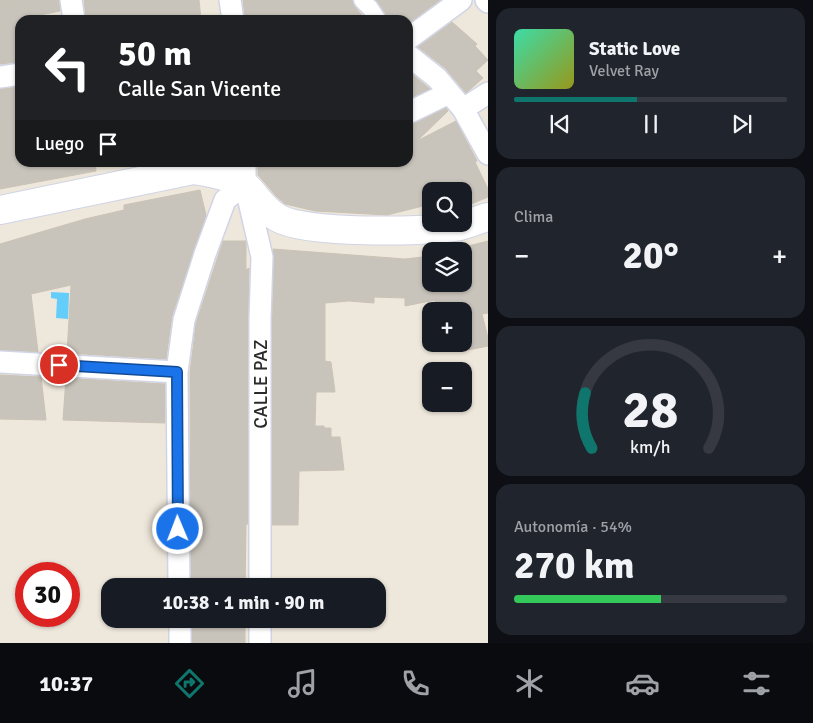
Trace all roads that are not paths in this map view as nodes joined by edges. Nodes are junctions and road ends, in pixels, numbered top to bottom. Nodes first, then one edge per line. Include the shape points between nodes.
1 (70, 0) edge
2 (230, 0) edge
3 (362, 0) edge
4 (461, 0) edge
5 (73, 15) edge
6 (232, 15) edge
7 (375, 15) edge
8 (413, 35) edge
9 (413, 59) edge
10 (15, 75) edge
11 (0, 77) edge
12 (449, 93) junction
13 (488, 93) edge
14 (463, 109) junction
15 (413, 111) edge
16 (488, 154) edge
17 (245, 173) edge
18 (0, 210) edge
19 (488, 217) edge
20 (0, 362) edge
21 (177, 372) junction
22 (179, 578) edge
23 (260, 578) edge
24 (180, 628) edge
25 (260, 628) edge
26 (180, 643) edge
27 (260, 643) edge

1 - 5 street
2 - 6 street
3 - 7 street
4 - 8 street
9 - 12 street via 437,78
10 - 11 street
12 - 14 street
12 - 15 street
13 - 14 street
14 - 16 street
17 - 18 main road via 193,170
17 - 19 main road via 262,206 279,219 302,226 391,231 455,227
17 - 21 street via 225,200 205,254 184,320
17 - 23 street, CALLE PAZ via 262,257
20 - 21 street
21 - 22 street
24 - 26 street
25 - 27 street

